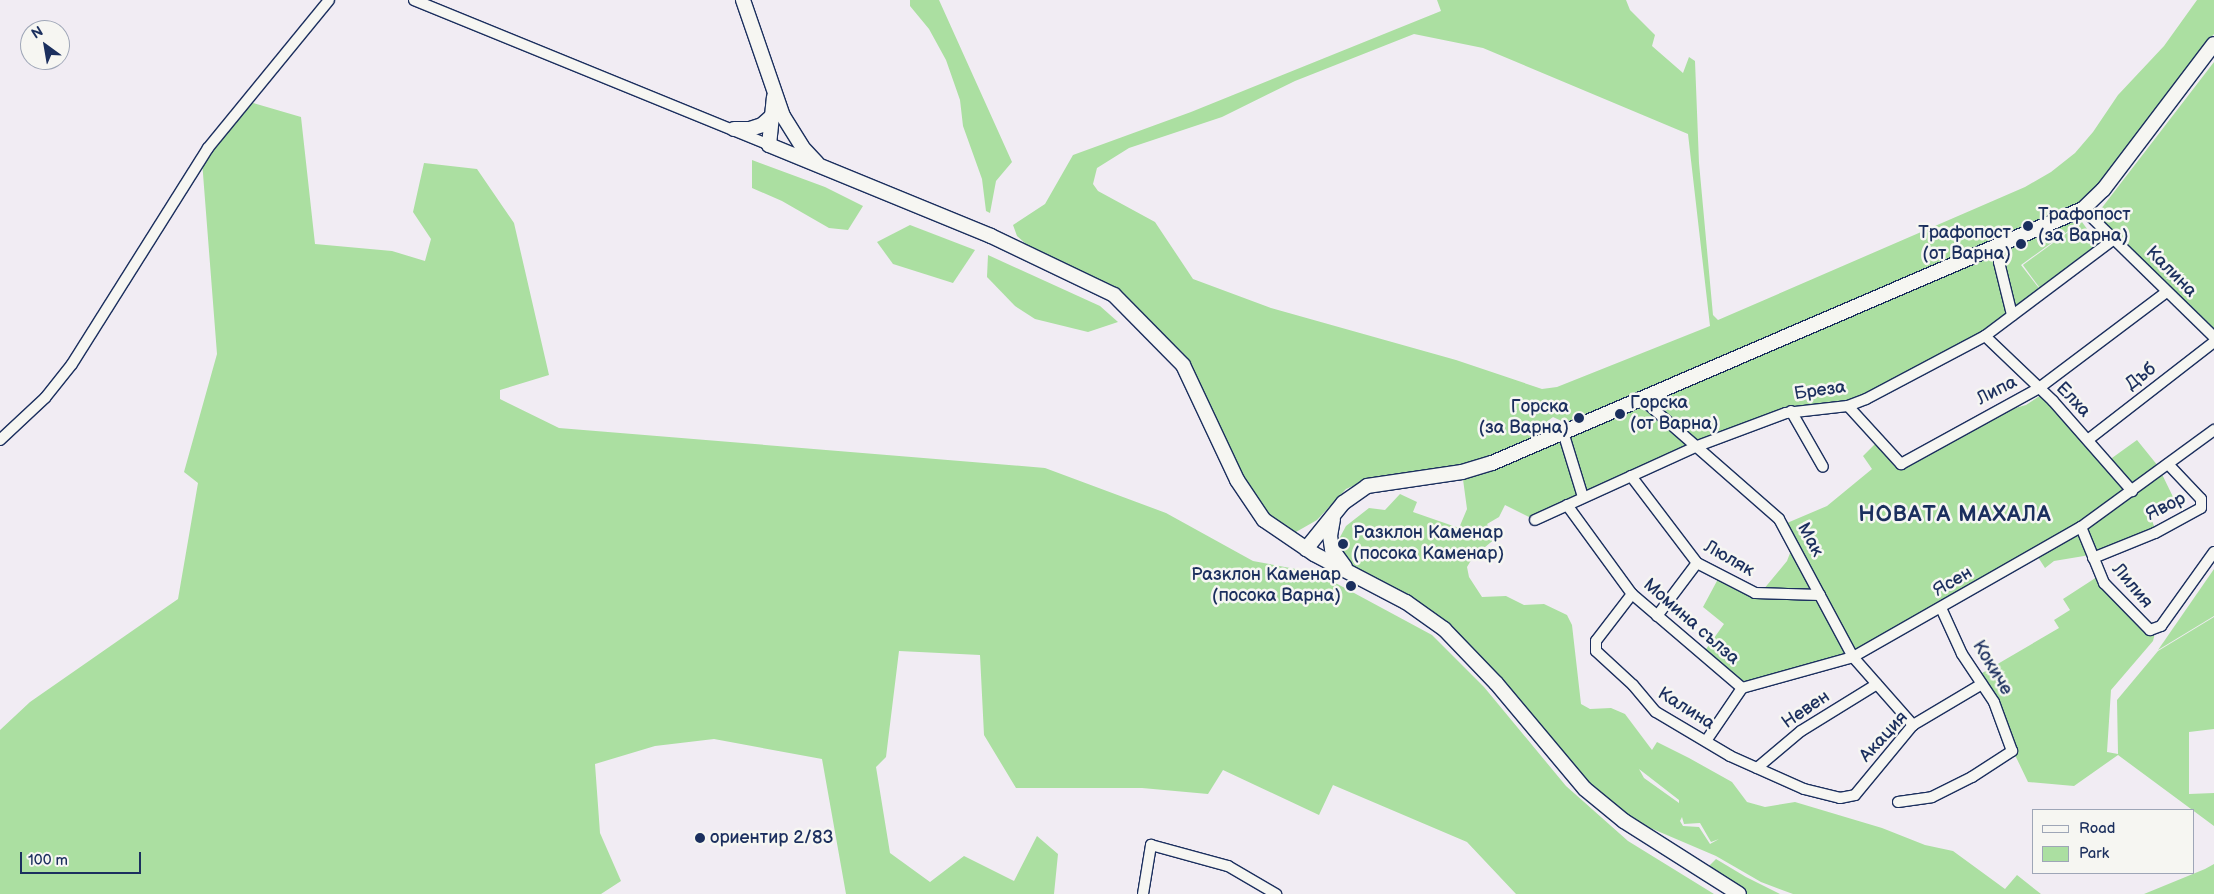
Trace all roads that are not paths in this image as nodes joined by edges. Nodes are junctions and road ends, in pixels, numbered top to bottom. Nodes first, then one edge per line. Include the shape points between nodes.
1 (329, 0) edge
2 (414, 0) edge
3 (743, 0) edge
4 (2214, 44) edge
5 (778, 115) junction
6 (734, 130) junction
7 (769, 146) junction
8 (821, 167) junction
9 (2083, 209) junction
10 (2114, 239) junction
11 (1999, 246) junction
12 (2165, 293) junction
13 (2012, 315) junction
14 (1985, 336) junction
15 (2214, 337) edge
16 (2214, 342) edge
17 (2038, 388) junction
18 (1642, 399) junction
19 (1848, 406) junction
20 (1791, 412) junction
21 (2214, 430) edge
22 (1563, 432) junction
23 (0, 440) edge
24 (2089, 440) junction
25 (1695, 447) junction
26 (2168, 464) junction
27 (1823, 467) dead end
28 (1631, 476) junction
29 (2132, 491) junction
30 (1583, 497) junction
31 (1568, 505) junction
32 (1335, 514) junction
33 (1535, 520) dead end
34 (2081, 527) junction
35 (1291, 540) junction
36 (1306, 549) junction
37 (2214, 552) edge
38 (2093, 558) junction
39 (1697, 563) junction
40 (1349, 572) junction
41 (1632, 594) junction
42 (1820, 595) junction
43 (1941, 608) junction
44 (1657, 616) junction
45 (1853, 657) junction
46 (1877, 684) junction
47 (1982, 684) junction
48 (1742, 688) junction
49 (1914, 725) junction
50 (1706, 741) junction
51 (1757, 768) junction
52 (1840, 798) joint
53 (1898, 802) dead end
54 (1143, 894) edge
55 (1276, 894) edge
56 (1739, 894) edge

1 - 23 street via 208,148 72,364 45,398
2 - 6 street
3 - 5 street via 774,86
4 - 9 street via 2103,190
5 - 6 street via 750,130
5 - 7 street via 781,129
5 - 8 street
6 - 7 street
7 - 8 street
8 - 35 street via 991,236 1114,295 1184,364 1252,506 1264,520
9 - 10 street, Калина
9 - 11 street
10 - 12 street, Калина
10 - 13 street, Бреза
11 - 13 street via 1999,262
11 - 18 street
12 - 15 street, Калина
12 - 17 street, Липа
13 - 14 street, Бреза
14 - 17 street, Елха
14 - 19 street, Бреза
16 - 24 street, Дъб
17 - 19 street, Липа via 1901,464
17 - 24 street, Елха
18 - 22 street
18 - 25 street, Мак
19 - 20 street, Бреза
20 - 25 street, Бреза
20 - 27 street
21 - 26 street, Ясен
22 - 30 street
22 - 32 street via 1470,470 1366,486
24 - 29 street, Елха
25 - 28 street, Бреза
25 - 42 street, Мак via 1779,519
26 - 29 street, Ясен
26 - 38 street, Явор via 2201,499 2201,508 2155,533
28 - 30 street, Бреза
28 - 39 street, Люляк
29 - 34 street, Ясен
30 - 31 street, Бреза
31 - 33 street, Бреза
31 - 41 street, Момина сълза
32 - 35 street via 1314,533
32 - 36 street
32 - 40 street via 1330,527 1332,549
34 - 38 street, Лилия
34 - 43 street, Ясен
35 - 36 street
36 - 40 street
37 - 38 street, Лилия via 2156,630 2145,626 2104,583
39 - 42 street, Люляк via 1755,593
39 - 44 street
40 - 56 street via 1406,602 1444,629 1470,653 1562,764 1604,807
41 - 44 street, Момина сълза
41 - 50 street, Калина via 1596,641 1596,651 1633,685 1650,708
42 - 45 street, Мак
43 - 45 street, Ясен
43 - 47 street, Кокиче via 1962,654
44 - 48 street, Момина сълза
45 - 46 street, Мак
45 - 48 street, Ясен
46 - 49 street, Мак
46 - 51 street, Невен via 1801,731
47 - 49 street, Акация
47 - 53 street, Кокиче via 1994,702 2013,746 2012,751 1940,793 1920,800
48 - 50 street
49 - 52 street, Акация via 1855,795
50 - 51 street, Калина
51 - 52 street, Калина via 1804,789
54 - 55 street via 1151,845 1228,866

